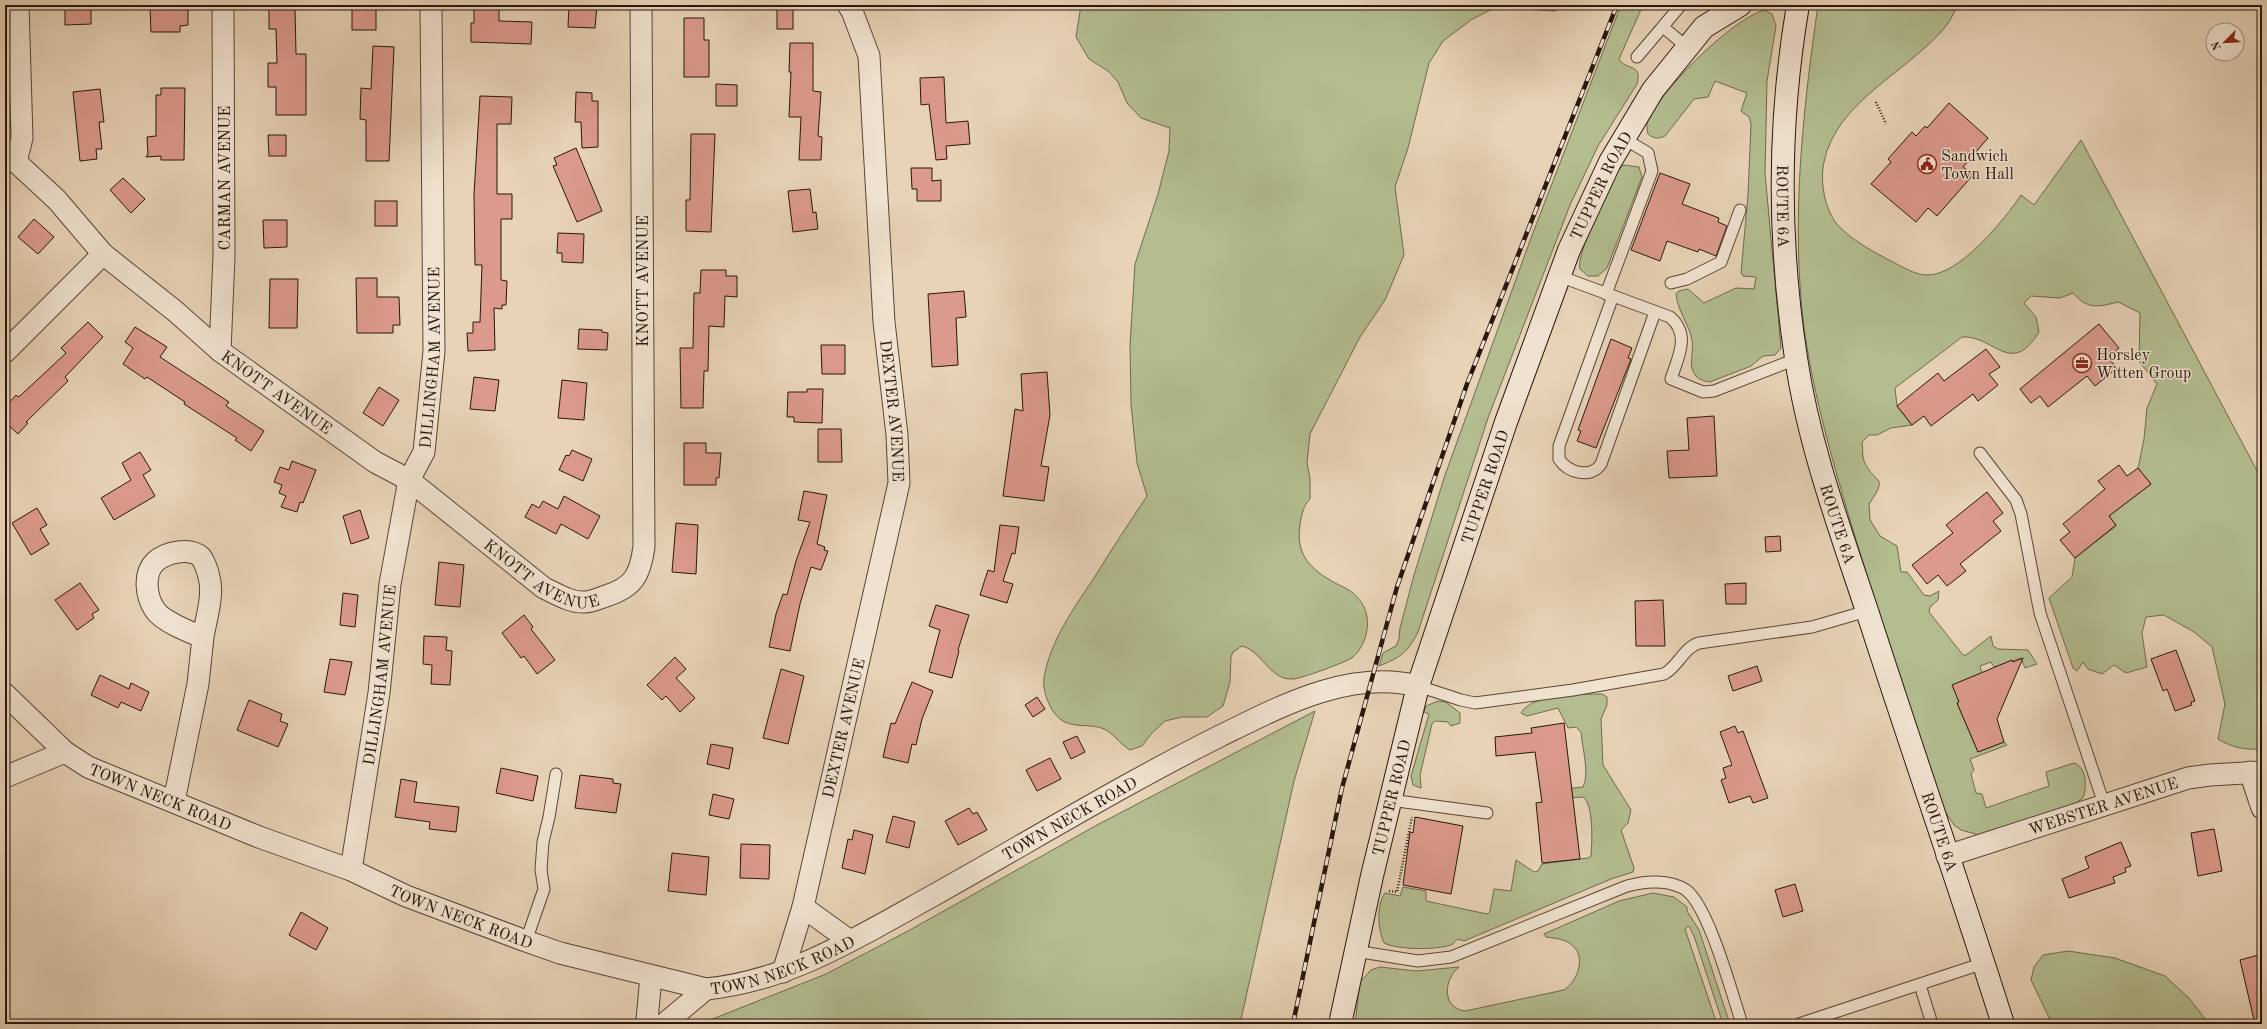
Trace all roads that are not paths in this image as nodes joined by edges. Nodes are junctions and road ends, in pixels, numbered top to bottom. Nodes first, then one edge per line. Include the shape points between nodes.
1 (18, 5) edge
2 (224, 5) edge
3 (431, 5) edge
4 (640, 5) edge
5 (848, 5) edge
6 (1681, 5) edge
7 (1718, 5) edge
8 (1740, 5) edge
9 (1798, 5) edge
10 (1663, 27) junction
11 (1704, 27) junction
12 (1687, 46) junction
13 (1636, 57) dead end
14 (1623, 138) junction
15 (10, 161) edge
16 (1740, 210) dead end
17 (103, 254) junction
18 (1559, 276) junction
19 (1671, 283) dead end
20 (1610, 295) junction
21 (1655, 312) junction
22 (220, 351) junction
23 (5, 352) edge
24 (1796, 359) junction
25 (1980, 453) dead end
26 (409, 480) junction
27 (1867, 611) junction
28 (203, 637) dead end
29 (1418, 686) junction
30 (5, 694) edge
31 (65, 752) junction
32 (2256, 772) edge
33 (556, 774) dead end
34 (5, 777) edge
35 (1390, 800) junction
36 (174, 801) junction
37 (2104, 804) junction
38 (2262, 808) edge
39 (1487, 813) dead end
40 (1947, 856) junction
41 (351, 870) junction
42 (803, 907) junction
43 (526, 941) junction
44 (850, 941) junction
45 (1355, 951) junction
46 (1984, 963) junction
47 (783, 972) junction
48 (651, 976) junction
49 (1920, 985) junction
50 (706, 989) junction
51 (645, 1024) edge
52 (664, 1024) edge
53 (1340, 1024) edge
54 (1742, 1024) edge
55 (1799, 1024) edge
56 (1932, 1024) edge
57 (2003, 1024) edge

1 - 15 street via 22,138
2 - 22 street, CARMAN AVENUE via 224,256
3 - 26 street, DILLINGHAM AVENUE via 434,351 424,452
4 - 26 street, KNOTT AVENUE via 644,539 641,566 634,581 619,592 586,603 570,600 544,588 525,575
5 - 42 street, DEXTER AVENUE via 869,56 884,322 897,434 899,483
6 - 10 lane
7 - 11 main road
8 - 11 main road, TUPPER ROAD
9 - 24 main road, ROUTE 6A via 1785,112 1782,209
10 - 12 lane
10 - 13 lane
11 - 12 main road, TUPPER ROAD
12 - 14 main road, TUPPER ROAD via 1650,95
14 - 18 main road, TUPPER ROAD via 1578,227
14 - 20 lane via 1648,153 1652,171
15 - 17 street, KNOTT AVENUE via 57,200
16 - 19 lane via 1721,262 1687,279
17 - 22 street, KNOTT AVENUE via 175,311
17 - 23 street
18 - 20 lane
18 - 29 main road, TUPPER ROAD via 1506,422
20 - 21 lane
20 - 21 lane via 1559,446 1559,459 1567,468 1587,473 1593,472 1601,464
21 - 24 lane via 1676,322 1682,334 1683,342 1671,379 1703,392 1714,391
22 - 26 street, KNOTT AVENUE via 375,462
24 - 27 main road, ROUTE 6A via 1815,446
25 - 37 lane via 2016,500 2022,514 2040,613
26 - 41 street, DILLINGHAM AVENUE via 390,584 379,693
27 - 29 lane via 1812,627 1699,643 1690,647 1672,670 1664,674 1573,690 1475,703
27 - 40 main road, ROUTE 6A
28 - 36 street via 198,684
29 - 35 main road, TUPPER ROAD
29 - 44 street, TOWN NECK ROAD via 1380,681 1348,685 1271,711 1155,769
30 - 31 street, TOWN NECK ROAD
31 - 34 street
31 - 36 street, TOWN NECK ROAD via 88,767
32 - 37 street, WEBSTER AVENUE via 2188,778
32 - 38 street
33 - 43 lane via 543,842 541,870 544,889
35 - 39 lane
35 - 45 main road, TUPPER ROAD
36 - 41 street, TOWN NECK ROAD via 259,837
37 - 40 street, WEBSTER AVENUE
40 - 46 main road, ROUTE 6A
41 - 43 street, TOWN NECK ROAD via 406,896
42 - 44 street
42 - 47 street, DEXTER AVENUE
43 - 48 street, TOWN NECK ROAD via 560,953
44 - 47 street, TOWN NECK ROAD
45 - 53 main road, TUPPER ROAD
45 - 54 lane via 1418,961 1451,957 1627,886 1640,882 1666,883 1686,890 1702,910
46 - 49 lane
46 - 57 main road, ROUTE 6A
47 - 50 street, TOWN NECK ROAD via 731,986
48 - 50 street, TOWN NECK ROAD
48 - 51 street
49 - 55 lane
49 - 56 lane
50 - 52 street

